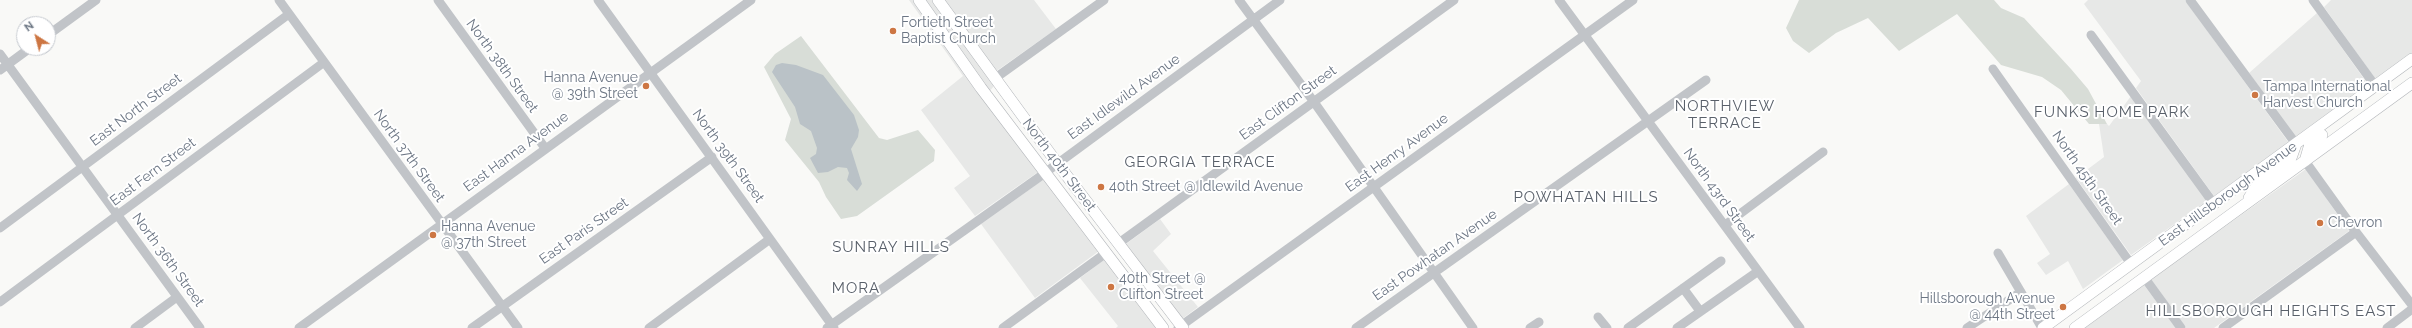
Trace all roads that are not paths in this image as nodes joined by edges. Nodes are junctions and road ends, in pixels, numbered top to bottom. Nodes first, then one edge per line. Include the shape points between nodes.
1 (96, 0) edge
2 (279, 0) edge
3 (438, 0) edge
4 (598, 0) edge
5 (751, 0) edge
6 (919, 0) edge
7 (938, 0) edge
8 (1104, 0) edge
9 (1239, 0) edge
10 (1280, 0) edge
11 (1454, 0) edge
12 (1559, 0) edge
13 (1632, 0) edge
14 (2190, 0) edge
15 (2313, 0) edge
16 (289, 14) junction
17 (1254, 19) junction
18 (56, 29) edge
19 (1584, 35) junction
20 (2091, 35) dead end
21 (0, 54) edge
22 (19, 56) edge
23 (2412, 60) edge
24 (323, 63) junction
25 (4, 67) edge
26 (1993, 70) dead end
27 (650, 72) junction
28 (994, 79) junction
29 (1706, 80) dead end
30 (2412, 83) edge
31 (2376, 87) junction
32 (1314, 102) junction
33 (1647, 122) junction
34 (2296, 144) junction
35 (545, 148) junction
36 (1823, 152) dead end
37 (712, 157) junction
38 (2305, 161) junction
39 (1057, 163) junction
40 (83, 168) junction
41 (1044, 173) junction
42 (1374, 187) junction
43 (2214, 204) junction
44 (2245, 205) junction
45 (118, 216) junction
46 (442, 224) junction
47 (1725, 225) junction
48 (0, 228) edge
49 (2356, 232) junction
50 (770, 239) junction
51 (1119, 243) junction
52 (1106, 253) junction
53 (1998, 253) dead end
54 (1721, 261) dead end
55 (2131, 264) junction
56 (1757, 272) junction
57 (1434, 273) junction
58 (2144, 277) junction
59 (1683, 288) junction
60 (2021, 292) junction
61 (177, 297) junction
62 (0, 302) edge
63 (2412, 305) edge
64 (502, 306) junction
65 (2412, 309) edge
66 (1700, 311) junction
67 (1598, 317) dead end
68 (1539, 322) dead end
69 (831, 327) edge
70 (1181, 327) edge
71 (135, 328) edge
72 (200, 328) edge
73 (299, 328) edge
74 (472, 328) edge
75 (518, 328) edge
76 (649, 328) edge
77 (1003, 328) edge
78 (1163, 328) edge
79 (1356, 328) edge
80 (1472, 328) edge
81 (1530, 328) edge
82 (1607, 328) edge
83 (1628, 328) edge
84 (1677, 328) edge
85 (1800, 328) edge
86 (1967, 328) edge
87 (2042, 328) edge
88 (2075, 328) edge
89 (2181, 328) edge
90 (2223, 328) edge
91 (2386, 328) edge

1 - 18 street
2 - 16 street, North 37th Street
3 - 35 street, North 38th Street
4 - 27 street, North 39th Street
5 - 27 street, East Hanna Avenue
6 - 41 main road, North 40th Street
7 - 28 main road, North 40th Street
8 - 28 street
9 - 17 street
10 - 17 street, East Idlewild Avenue
11 - 32 street, East Clifton Street
12 - 19 street, North 43rd Street
13 - 19 street, East Henry Avenue
14 - 34 street
15 - 31 street
16 - 24 street, North 37th Street
16 - 40 street, East North Street
17 - 32 street
17 - 39 street, East Idlewild Avenue
19 - 33 street, North 43rd Street
19 - 42 street, East Henry Avenue
20 - 43 street
21 - 25 street, North 36th Street
22 - 25 street
23 - 31 main road, East Hillsborough Avenue
24 - 45 street, East Fern Street
24 - 46 street, North 37th Street
25 - 40 street, North 36th Street
26 - 55 street, North 45th Street
27 - 35 street, East Hanna Avenue
27 - 37 street, North 39th Street
28 - 39 main road, North 40th Street
29 - 33 street, East Powhatan Avenue
30 - 38 main road, East Hillsborough Avenue
31 - 34 main road, East Hillsborough Avenue
31 - 38 main road via 2361,106 2310,144
32 - 42 street
32 - 51 street, East Clifton Street
33 - 47 street, North 43rd Street
33 - 57 street, East Powhatan Avenue
34 - 43 main road, East Hillsborough Avenue
34 - 44 main road via 2291,158 2258,184
35 - 46 street, East Hanna Avenue
36 - 47 street
37 - 50 street, North 39th Street
37 - 64 street, East Paris Street
38 - 44 main road, East Hillsborough Avenue
38 - 49 street
39 - 41 street, East Idlewild Avenue
39 - 51 main road, North 40th Street
40 - 45 street, North 36th Street
40 - 48 street, East North Street
41 - 52 main road, North 40th Street
41 - 69 street, East Idlewild Avenue
42 - 57 street
42 - 70 street, East Henry Avenue
43 - 55 main road, East Hillsborough Avenue
44 - 58 main road, East Hillsborough Avenue
45 - 61 street, North 36th Street
45 - 62 street, East Fern Street
46 - 64 street, North 37th Street
46 - 73 street, East Hanna Avenue
47 - 56 street, North 43rd Street
49 - 63 street
49 - 90 street
50 - 69 street, North 39th Street
50 - 76 street
51 - 70 main road, North 40th Street
52 - 77 street
52 - 78 main road, North 40th Street
53 - 60 street
54 - 59 street
55 - 87 main road, East Hillsborough Avenue
56 - 66 street
56 - 85 street, North 43rd Street
57 - 79 street, East Powhatan Avenue
57 - 80 street
58 - 88 main road, East Hillsborough Avenue
58 - 89 street
59 - 66 street
59 - 83 street
60 - 86 street
60 - 87 street
61 - 71 street
61 - 72 street, North 36th Street
64 - 74 street, East Paris Street
64 - 75 street, North 37th Street
65 - 91 street
66 - 84 street
67 - 82 street
68 - 81 street

